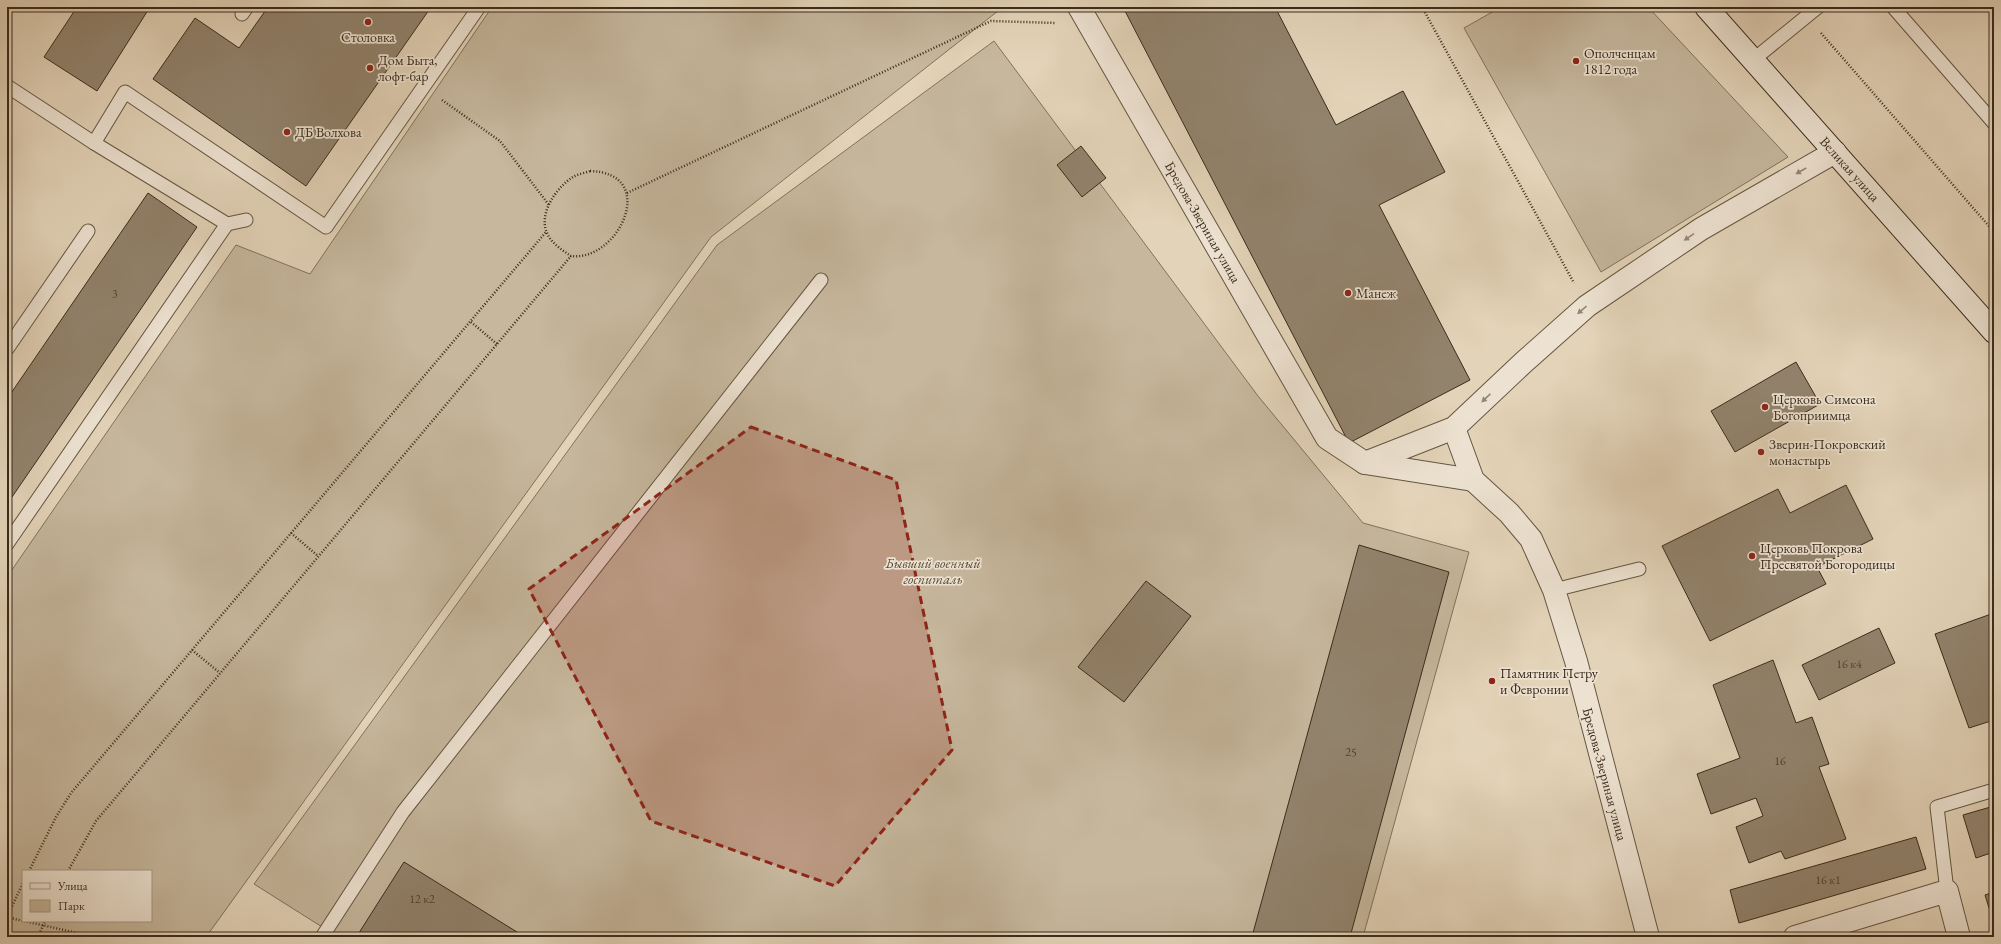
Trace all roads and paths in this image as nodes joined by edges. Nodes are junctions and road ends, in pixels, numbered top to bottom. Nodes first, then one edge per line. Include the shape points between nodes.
1 (479, 7) edge
2 (1422, 7) edge
3 (1706, 7) edge
4 (1818, 7) edge
5 (1893, 7) edge
6 (1080, 9) edge
7 (1806, 16) junction
8 (1753, 60) junction
9 (7, 86) edge
10 (424, 87) junction
11 (1994, 123) edge
12 (94, 143) junction
13 (1835, 152) junction
14 (627, 193) junction
15 (549, 205) junction
16 (246, 220) dead end
17 (227, 224) junction
18 (88, 231) dead end
19 (546, 232) junction
20 (1994, 232) edge
21 (571, 256) junction
22 (821, 280) dead end
23 (1587, 306) junction
24 (471, 322) junction
25 (1994, 332) edge
26 (497, 344) junction
27 (7, 349) edge
28 (1454, 428) junction
29 (1365, 463) junction
30 (1473, 480) junction
31 (291, 533) junction
32 (7, 544) edge
33 (318, 556) junction
34 (1639, 568) dead end
35 (1554, 590) junction
36 (192, 650) junction
37 (220, 673) junction
38 (1994, 790) edge
39 (30, 870) edge
40 (69, 870) edge
41 (22, 885) edge
42 (1947, 891) junction
43 (7, 917) edge
44 (22, 921) edge
45 (29, 922) edge
46 (44, 922) edge
47 (43, 925) junction
48 (38, 937) edge
49 (95, 937) edge
50 (322, 937) edge
51 (1648, 937) edge
52 (1795, 937) edge
53 (1959, 937) edge

1 - 10 lane
2 - 23 path
3 - 8 street, Великая улица
4 - 7 lane
5 - 11 lane
6 - 14 path via 1058,23 991,21
6 - 29 street, Бредова-Звериная улица via 1327,438
7 - 8 lane
7 - 20 path
8 - 13 street, Великая улица
9 - 12 lane
10 - 12 lane via 326,227 125,92
10 - 15 path via 500,141
12 - 17 lane
13 -> 23 street via 1701,228
13 - 25 street, Великая улица
14 - 15 path via 618,180 604,171 590,171 574,176 558,189
14 - 21 path via 629,206 624,221 612,237 597,251 584,256
15 - 19 path via 545,222
16 - 17 lane
17 - 32 lane
18 - 27 lane
19 - 21 path
19 - 24 path
21 - 26 path
22 - 50 lane via 404,812
23 -> 28 street
24 - 26 path
24 - 31 path
26 - 33 path
28 - 29 street
28 - 30 street, Бредова-Звериная улица
29 - 30 street
30 - 35 street, Бредова-Звериная улица via 1509,513 1531,539
31 - 33 path
31 - 36 path
33 - 37 path
34 - 35 lane
35 - 51 street, Бредова-Звериная улица via 1576,661
36 - 37 path
36 - 39 path via 70,793
37 - 40 path via 96,821
38 - 42 lane via 1936,807
41 - 43 path
42 - 52 street
42 - 53 street
43 - 44 path
45 - 47 path
46 - 47 path
47 - 48 path
47 - 49 path

